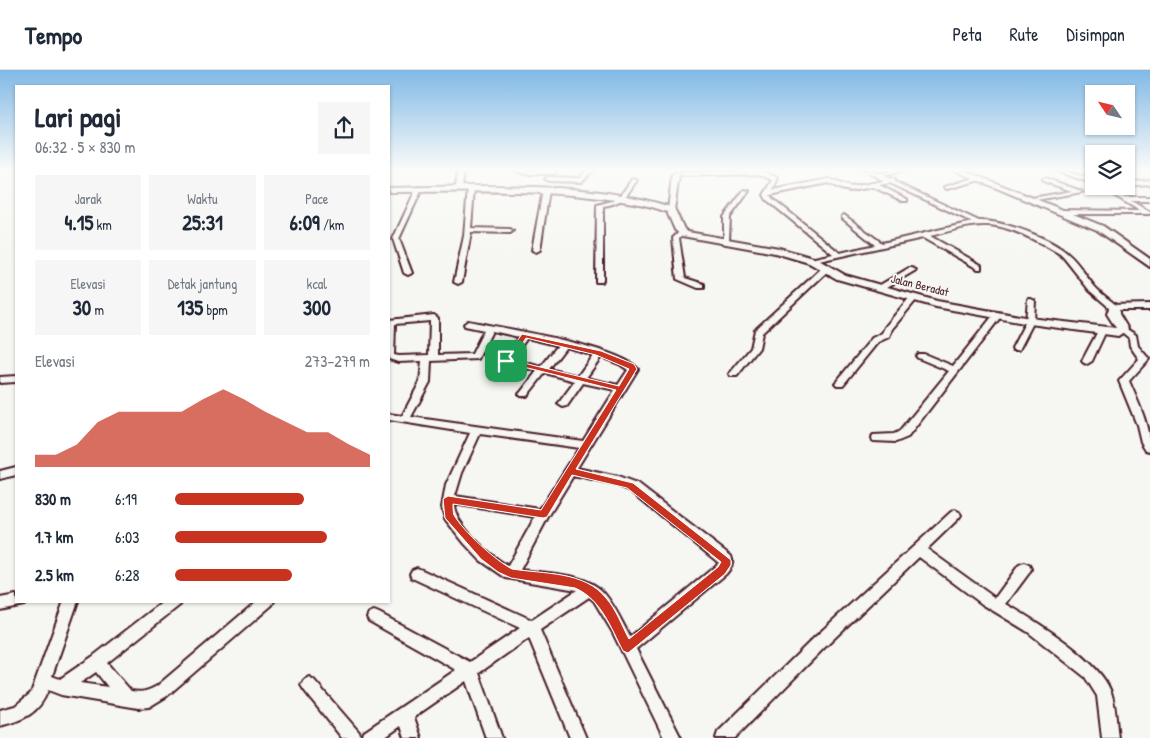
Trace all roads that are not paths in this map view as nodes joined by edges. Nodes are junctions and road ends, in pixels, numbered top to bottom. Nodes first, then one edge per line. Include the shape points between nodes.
1 (414, 200) edge
2 (470, 200) edge
3 (542, 200) edge
4 (619, 200) edge
5 (626, 200) edge
6 (672, 200) edge
7 (739, 200) edge
8 (770, 200) edge
9 (932, 200) edge
10 (1032, 200) edge
11 (1125, 200) edge
12 (671, 210) junction
13 (1061, 212) junction
14 (1149, 214) edge
15 (844, 217) dead end
16 (978, 223) junction
17 (468, 230) junction
18 (510, 231) dead end
19 (682, 232) junction
20 (925, 236) junction
21 (726, 241) junction
22 (881, 246) junction
23 (536, 250) dead end
24 (838, 255) junction
25 (813, 261) junction
26 (1150, 264) edge
27 (978, 267) dead end
28 (826, 269) junction
29 (912, 270) dead end
30 (408, 273) dead end
31 (599, 280) dead end
32 (458, 282) dead end
33 (701, 286) dead end
34 (879, 288) junction
35 (913, 299) junction
36 (1031, 301) dead end
37 (1114, 307) junction
38 (1150, 307) edge
39 (998, 315) junction
40 (1030, 321) junction
41 (468, 324) dead end
42 (489, 328) junction
43 (1122, 329) junction
44 (1102, 330) junction
45 (524, 336) junction
46 (563, 345) junction
47 (1016, 348) dead end
48 (599, 353) junction
49 (921, 356) dead end
50 (430, 357) junction
51 (506, 361) junction
52 (1086, 361) dead end
53 (543, 370) junction
54 (956, 370) junction
55 (734, 374) dead end
56 (496, 376) dead end
57 (15, 379) edge
58 (0, 380) edge
59 (580, 380) junction
60 (840, 383) dead end
61 (621, 389) junction
62 (524, 394) dead end
63 (564, 404) dead end
64 (390, 417) edge
65 (405, 419) junction
66 (476, 430) junction
67 (877, 438) dead end
68 (586, 445) junction
69 (1150, 447) edge
70 (15, 471) edge
71 (570, 471) junction
72 (0, 475) edge
73 (448, 499) junction
74 (543, 514) junction
75 (955, 515) dead end
76 (918, 550) junction
77 (1024, 569) dead end
78 (417, 574) dead end
79 (511, 574) junction
80 (589, 588) junction
81 (15, 602) edge
82 (70, 603) edge
83 (172, 603) edge
84 (265, 603) edge
85 (0, 604) edge
86 (997, 606) junction
87 (374, 617) dead end
88 (532, 627) junction
89 (628, 648) junction
90 (96, 662) junction
91 (470, 670) junction
92 (42, 680) junction
93 (309, 685) dead end
94 (61, 687) junction
95 (126, 697) junction
96 (405, 715) junction
97 (0, 718) edge
98 (353, 738) edge
99 (370, 738) edge
100 (413, 738) edge
101 (494, 738) edge
102 (578, 738) edge
103 (673, 738) edge
104 (724, 738) edge
105 (1110, 738) edge

1 - 30 street via 396,239
2 - 17 street
3 - 23 street
4 - 31 street via 600,205
5 - 12 street
6 - 12 street
7 - 21 street via 727,217
8 - 24 street
9 - 16 street
10 - 13 street
11 - 14 street
12 - 19 street
13 - 14 street
13 - 26 street via 1100,228
15 - 22 street
16 - 20 street
16 - 37 street via 1000,224 1057,249 1066,255 1089,288
17 - 18 street
17 - 32 street
19 - 21 street, Jalan Beradat
19 - 33 street via 676,238 681,279
20 - 22 street
20 - 27 street
21 - 25 street, Jalan Beradat
22 - 24 street
24 - 25 street
25 - 28 street, Jalan Beradat
28 - 34 street, Jalan Beradat
28 - 55 street via 758,332 755,348
29 - 34 street
34 - 35 street, Jalan Beradat
35 - 39 street, Jalan Beradat
35 - 60 street via 886,334 874,340
36 - 40 street
37 - 38 street
37 - 43 street via 1112,314
39 - 40 street, Jalan Beradat
39 - 54 street
40 - 44 street, Jalan Beradat
40 - 47 street
41 - 42 street
42 - 45 street
42 - 50 street via 476,356
43 - 44 street, Jalan Beradat via 1118,332
43 - 69 street via 1133,337 1134,346 1144,359 1124,381
44 - 52 street
45 - 46 street
45 - 51 street
46 - 48 street
46 - 53 street
48 - 59 street
48 - 61 street via 632,366
49 - 54 street
50 - 50 street via 434,318 392,321 390,357
50 - 65 street via 425,382
51 - 53 street
51 - 56 street
53 - 59 street
53 - 62 street
54 - 67 street via 904,434 896,438
57 - 58 street
59 - 61 street
59 - 63 street
61 - 68 street
64 - 65 street
65 - 66 street
66 - 68 street
66 - 73 street
68 - 71 street
70 - 72 street
71 - 74 street
71 - 89 street via 630,485 726,560 722,570
73 - 74 street
73 - 79 street via 447,512 451,519 484,556
74 - 79 street
75 - 76 street
76 - 86 street
76 - 104 street
77 - 86 street
78 - 88 street
79 - 80 street via 571,582
80 - 88 street
80 - 89 street via 603,602
81 - 85 street
82 - 92 street
83 - 90 street
84 - 95 street via 156,696 143,701
86 - 105 street via 1034,626 1090,672 1104,694
87 - 91 street
88 - 91 street
88 - 102 street
89 - 103 street
90 - 94 street
90 - 95 street
91 - 96 street
91 - 101 street
92 - 94 street
92 - 97 street via 37,698 31,704 20,713
93 - 98 street
94 - 95 street
96 - 99 street
96 - 100 street

